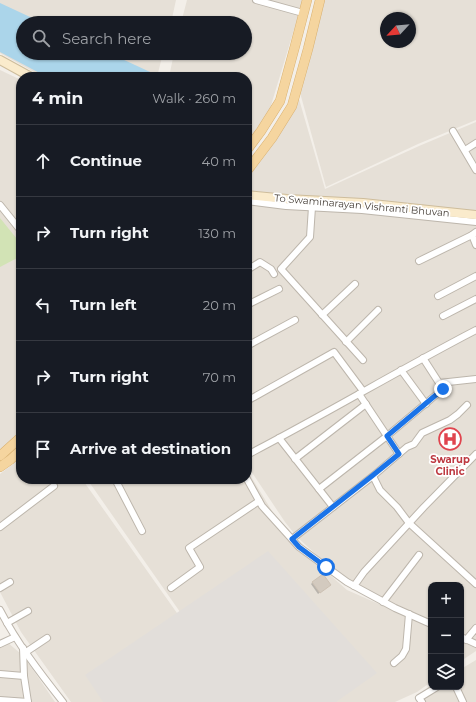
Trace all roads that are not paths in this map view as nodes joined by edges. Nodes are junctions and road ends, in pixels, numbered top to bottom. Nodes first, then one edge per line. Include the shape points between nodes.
1 (256, 0) edge
2 (307, 0) edge
3 (320, 0) edge
4 (303, 13) junction
5 (0, 60) edge
6 (22, 72) edge
7 (453, 131) dead end
8 (252, 143) edge
9 (476, 144) edge
10 (464, 150) junction
11 (252, 165) edge
12 (476, 170) edge
13 (252, 196) edge
14 (252, 202) edge
15 (0, 205) edge
16 (312, 207) junction
17 (476, 215) edge
18 (476, 222) edge
19 (16, 225) edge
20 (474, 234) edge
21 (476, 245) edge
22 (420, 261) dead end
23 (252, 267) edge
24 (274, 274) dead end
25 (476, 276) edge
26 (355, 284) dead end
27 (279, 289) dead end
28 (438, 296) dead end
29 (476, 299) edge
30 (252, 302) edge
31 (378, 310) dead end
32 (322, 315) junction
33 (443, 316) dead end
34 (295, 320) dead end
35 (476, 330) edge
36 (346, 342) junction
37 (252, 343) edge
38 (423, 358) junction
39 (363, 360) dead end
40 (401, 370) junction
41 (476, 379) edge
42 (439, 383) junction
43 (361, 392) junction
44 (252, 398) edge
45 (366, 404) junction
46 (426, 404) junction
47 (468, 405) dead end
48 (387, 436) junction
49 (279, 438) junction
50 (16, 442) edge
51 (252, 452) edge
52 (399, 454) junction
53 (476, 454) edge
54 (16, 455) edge
55 (0, 456) edge
56 (295, 459) junction
57 (0, 467) edge
58 (372, 476) junction
59 (118, 484) edge
60 (250, 484) edge
61 (54, 486) dead end
62 (318, 489) junction
63 (259, 501) junction
64 (333, 507) junction
65 (409, 523) junction
66 (0, 527) edge
67 (142, 531) dead end
68 (292, 539) junction
69 (419, 556) dead end
70 (10, 582) dead end
71 (476, 584) edge
72 (354, 586) junction
73 (0, 588) edge
74 (171, 588) dead end
75 (383, 602) junction
76 (0, 610) edge
77 (28, 611) dead end
78 (409, 614) junction
79 (7, 623) junction
80 (428, 623) edge
81 (476, 628) edge
82 (15, 637) junction
83 (47, 638) dead end
84 (464, 639) edge
85 (0, 644) edge
86 (476, 644) edge
87 (24, 650) junction
88 (394, 663) dead end
89 (0, 674) edge
90 (24, 676) junction
91 (433, 690) edge
92 (457, 690) edge
93 (0, 700) edge
94 (421, 700) edge
95 (28, 702) edge
96 (63, 702) edge
97 (463, 702) edge

1 - 4 street
2 - 4 main road
3 - 11 main road via 292,106
4 - 8 main road via 280,101
5 - 6 main road
7 - 10 street
9 - 10 street
10 - 12 street
13 - 17 main road, To Swaminarayan Vishranti Bhuvan via 363,203
14 - 16 street
15 - 19 street
16 - 18 street
16 - 32 street via 310,237 281,269
20 - 21 street
20 - 22 street
23 - 24 street via 260,262
25 - 28 street
26 - 32 street
27 - 30 street
29 - 33 street
31 - 36 street
32 - 36 street
34 - 37 street
35 - 38 street
36 - 39 street
38 - 40 street
38 - 42 street
40 - 43 street
40 - 46 street
41 - 42 street
42 - 46 street via 443,389
43 - 44 street via 334,352
43 - 45 street
43 - 49 street
45 - 48 street
45 - 56 street
46 - 48 street
47 - 52 street via 450,420 422,433 414,444
48 - 52 street
48 - 62 street
49 - 51 street
49 - 56 street
50 - 55 main road
52 - 58 street
53 - 65 street
54 - 57 main road
56 - 62 street
58 - 64 street
58 - 65 street via 380,490
59 - 67 street
60 - 63 street
61 - 66 street
62 - 64 street
63 - 68 street
63 - 74 street via 189,548 200,567
64 - 68 street
65 - 71 street
65 - 72 street
68 - 72 street via 299,547
69 - 75 street
70 - 73 street
72 - 75 street
75 - 78 street
76 - 79 street
77 - 79 street
78 - 80 street
78 - 88 street via 406,648
79 - 82 street
81 - 84 street
82 - 85 street
82 - 87 street
83 - 87 street
84 - 86 street
87 - 90 street
87 - 96 street
89 - 90 street
90 - 95 street
91 - 94 street
92 - 97 street
93 - 95 street

